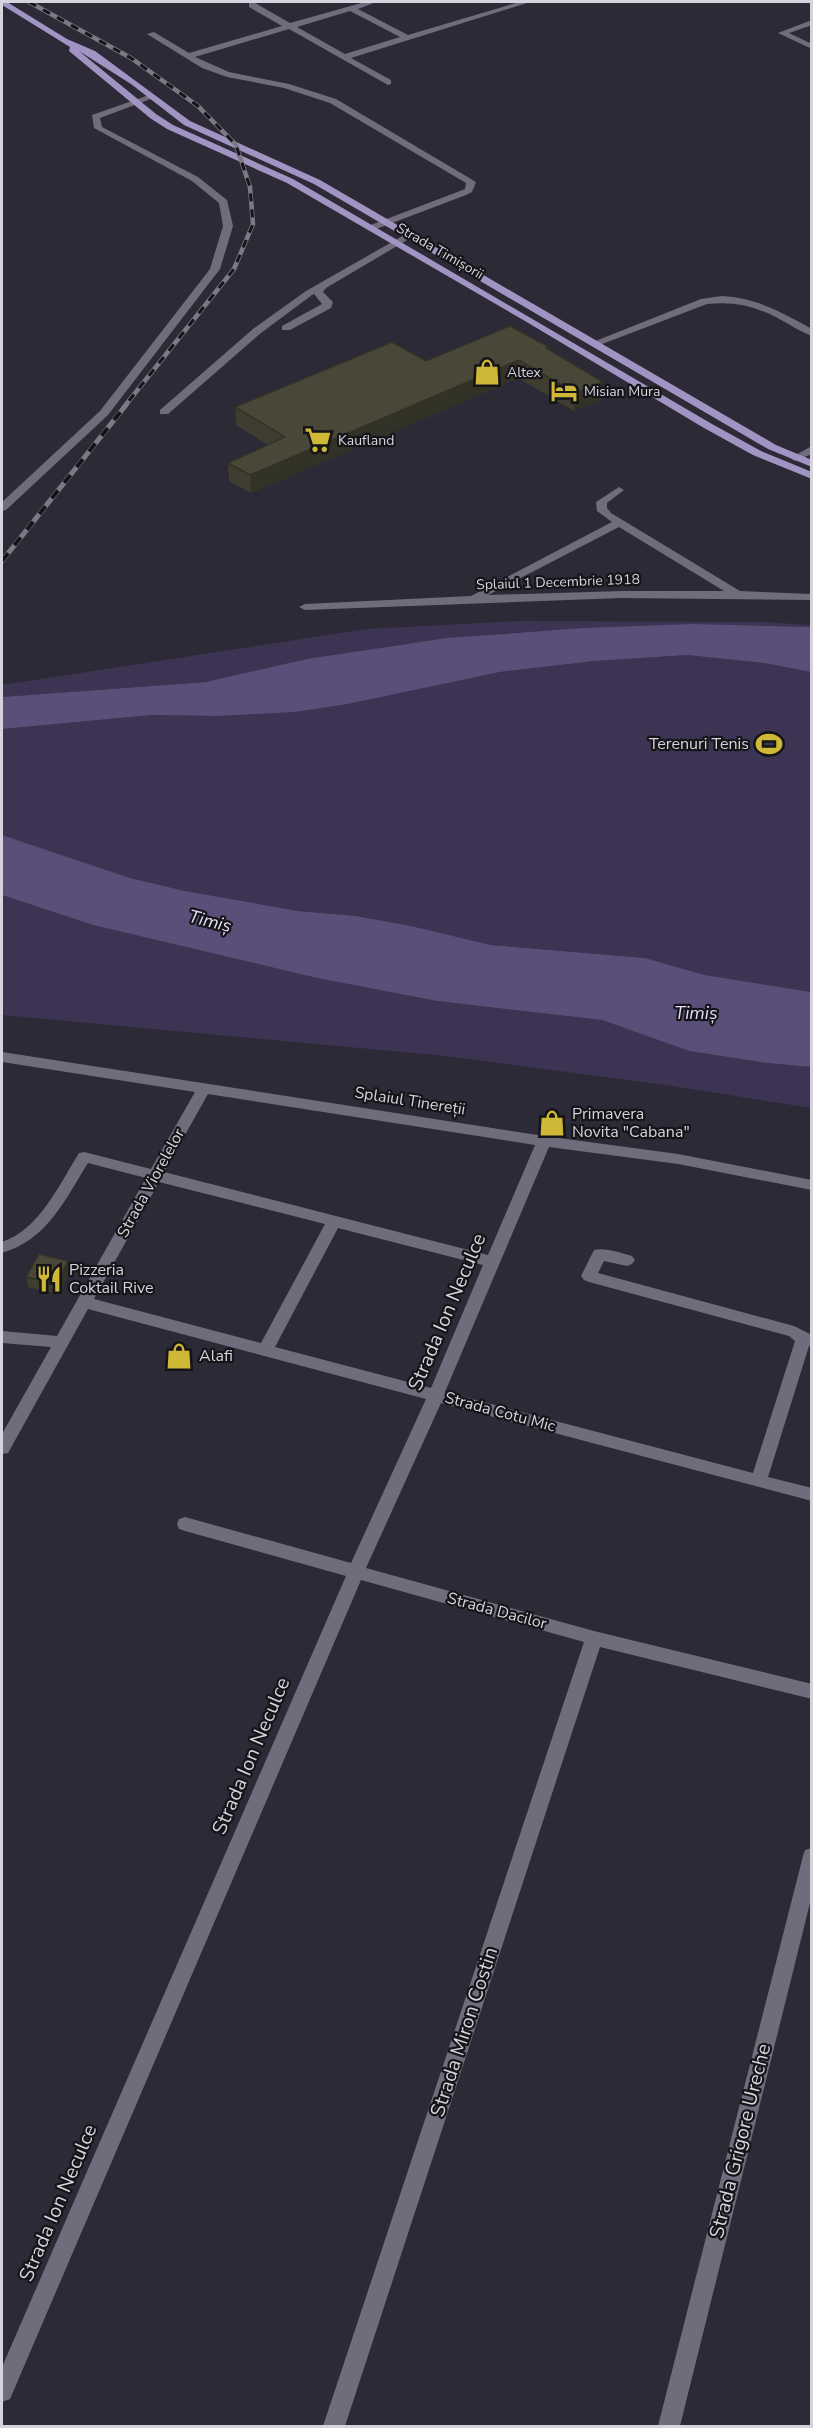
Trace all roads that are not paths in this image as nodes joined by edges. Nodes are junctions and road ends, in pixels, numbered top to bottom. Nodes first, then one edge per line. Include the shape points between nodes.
1 (2, 2) edge
2 (372, 2) edge
3 (526, 2) edge
4 (252, 5) dead end
5 (350, 8) junction
6 (812, 22) edge
7 (289, 26) junction
8 (151, 34) dead end
9 (408, 38) junction
10 (64, 41) junction
11 (812, 47) edge
12 (188, 56) junction
13 (344, 57) junction
14 (388, 82) dead end
15 (152, 97) junction
16 (135, 102) junction
17 (386, 222) junction
18 (371, 228) junction
19 (409, 236) junction
20 (396, 243) junction
21 (321, 286) junction
22 (286, 328) dead end
23 (812, 333) edge
24 (593, 344) junction
25 (164, 412) dead end
26 (812, 449) edge
27 (795, 458) junction
28 (812, 464) edge
29 (812, 476) edge
30 (619, 490) dead end
31 (2, 508) edge
32 (619, 523) junction
33 (502, 584) junction
34 (736, 593) junction
35 (530, 597) junction
36 (812, 597) edge
37 (471, 600) junction
38 (305, 607) dead end
39 (2, 1057) edge
40 (205, 1088) junction
41 (544, 1141) junction
42 (156, 1175) junction
43 (812, 1185) edge
44 (334, 1221) junction
45 (2, 1246) edge
46 (627, 1260) dead end
47 (492, 1262) junction
48 (84, 1302) junction
49 (2, 1337) edge
50 (807, 1340) edge
51 (61, 1342) junction
52 (265, 1350) junction
53 (436, 1395) junction
54 (2, 1448) edge
55 (759, 1481) junction
56 (812, 1495) edge
57 (185, 1524) dead end
58 (356, 1572) junction
59 (594, 1638) junction
60 (812, 1692) edge
61 (812, 1856) edge
62 (2, 2391) edge
63 (334, 2427) edge
64 (669, 2427) edge

1 - 10 main road, Strada Timișorii
2 - 5 street
3 - 9 street
4 - 7 street
5 - 7 street
5 - 9 street
6 - 11 street via 782,33
7 - 12 street
7 - 13 street
8 - 12 street
9 - 13 street
10 - 15 main road, Strada Timișorii via 92,53
10 - 16 main road, Strada Timișorii
12 - 17 street via 226,74 318,94 471,182 469,190 463,193
13 - 14 street
15 - 16 street
15 - 17 main road, Strada Timișorii via 187,123 291,169
16 - 18 main road, Strada Timișorii via 170,127 290,182
16 - 31 street via 95,117 98,128 195,179 224,202 228,225 215,269 104,413
17 - 18 street
17 - 19 main road, Strada Timișorii
18 - 20 main road, Strada Timișorii
19 - 20 street
19 - 24 main road, Strada Timișorii
20 - 21 street
20 - 29 main road, Strada Timișorii via 708,426 757,453
21 - 22 street via 318,292 328,302 327,306
21 - 25 street via 257,332
23 - 24 street via 753,302 720,299
24 - 27 main road, Strada Timișorii
26 - 27 street
27 - 28 main road, Strada Timișorii
30 - 32 street via 602,502 601,509
32 - 33 street
32 - 34 street
33 - 35 street
33 - 37 street
34 - 35 street, Splaiul 1 Decembrie 1918
34 - 36 street, Splaiul 1 Decembrie 1918
35 - 37 street, Splaiul 1 Decembrie 1918
37 - 38 street, Splaiul 1 Decembrie 1918
39 - 40 street, Splaiul Tinereții
40 - 41 street, Splaiul Tinereții
40 - 42 street, Strada Viorelelor
41 - 43 street, Splaiul Tinereții via 753,1171
41 - 47 street, Strada Ion Neculce
42 - 44 street
42 - 45 street via 84,1157 39,1225 26,1236
42 - 48 street, Strada Viorelelor
44 - 47 street
44 - 52 street
46 - 50 street via 599,1254 589,1276 794,1332
47 - 53 street, Strada Ion Neculce
48 - 51 street, Strada Viorelelor
48 - 52 street, Strada Cotu Mic
49 - 51 street
50 - 55 street
51 - 54 street, Strada Viorelelor
52 - 53 street, Strada Cotu Mic
53 - 55 street, Strada Cotu Mic
53 - 58 street, Strada Ion Neculce
55 - 56 street, Strada Cotu Mic
57 - 58 street, Strada Dacilor
58 - 59 street, Strada Dacilor
58 - 62 street, Strada Ion Neculce
59 - 60 street, Strada Dacilor
59 - 63 street, Strada Miron Costin
61 - 64 street, Strada Grigore Ureche

